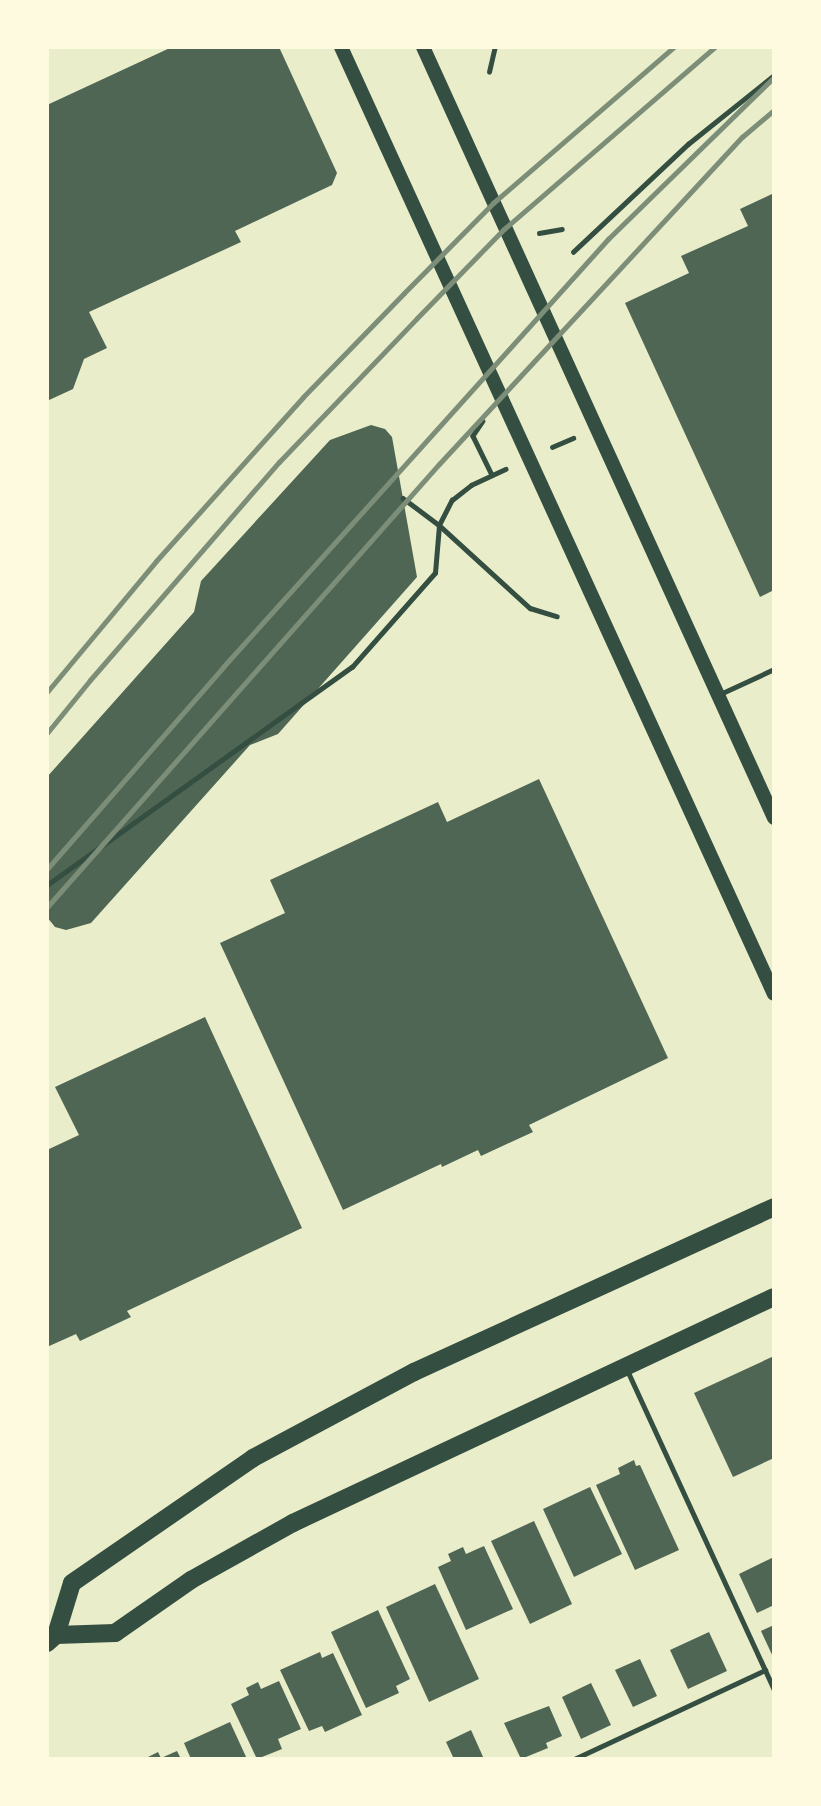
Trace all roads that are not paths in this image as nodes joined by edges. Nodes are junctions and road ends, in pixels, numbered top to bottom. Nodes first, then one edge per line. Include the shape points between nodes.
1 (341, 47) edge
2 (423, 47) edge
3 (774, 669) edge
4 (718, 695) junction
5 (774, 818) edge
6 (774, 995) edge
7 (774, 1207) edge
8 (774, 1297) edge
9 (625, 1367) junction
10 (52, 1639) edge
11 (765, 1670) junction
12 (774, 1690) edge
13 (574, 1759) edge

1 - 6 main road
2 - 4 main road
3 - 4 lane
4 - 5 main road
7 - 10 main road via 414,1371 253,1458 72,1583
8 - 9 main road
9 - 10 main road via 293,1523 191,1580 115,1633
9 - 11 lane
11 - 12 lane
11 - 13 lane

